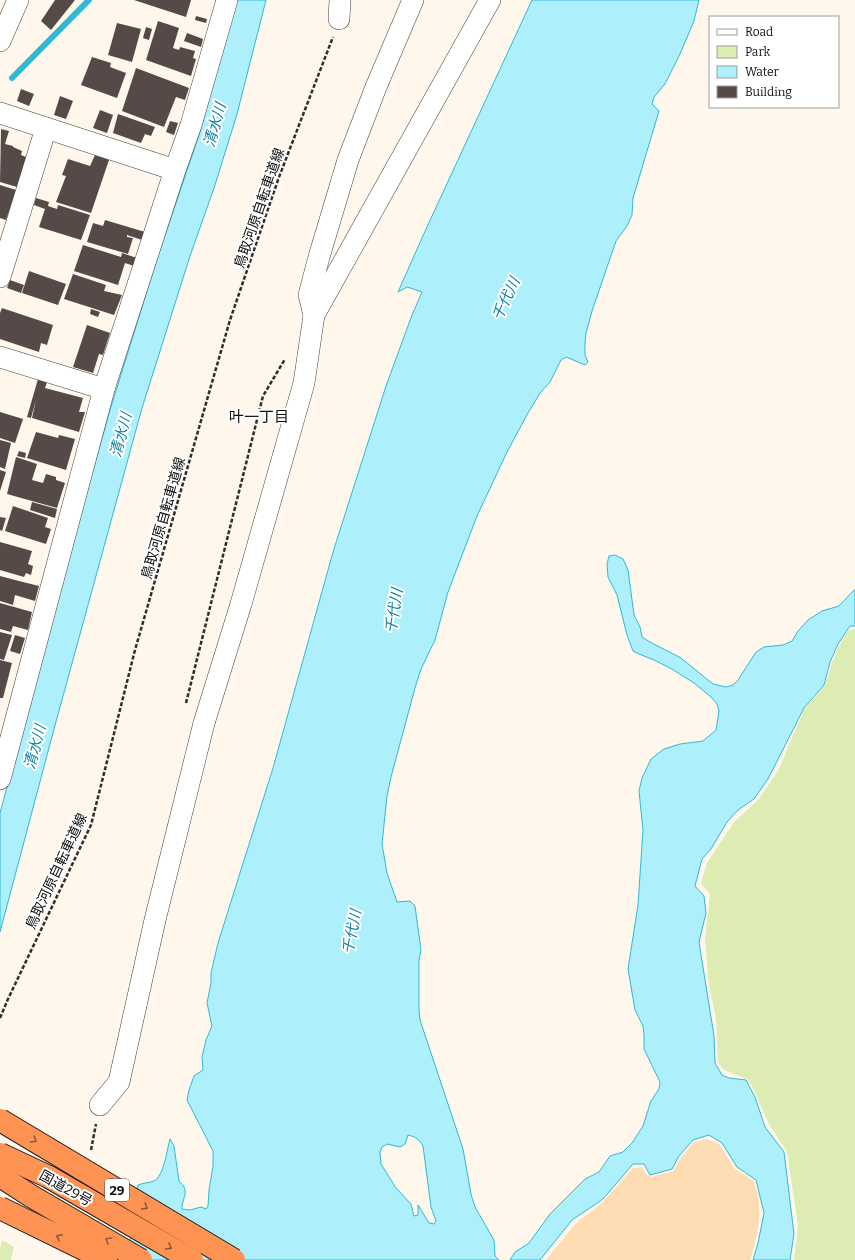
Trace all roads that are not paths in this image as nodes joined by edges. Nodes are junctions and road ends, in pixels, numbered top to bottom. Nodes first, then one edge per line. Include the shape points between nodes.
1 (18, 0) edge
2 (227, 0) edge
3 (414, 0) edge
4 (490, 0) edge
5 (0, 41) edge
6 (0, 113) edge
7 (46, 128) junction
8 (175, 170) junction
9 (0, 277) edge
10 (314, 315) junction
11 (0, 357) edge
12 (104, 389) junction
13 (8, 719) edge
14 (0, 779) edge
15 (100, 1105) dead end
16 (0, 1120) edge
17 (0, 1154) edge
18 (0, 1176) edge
19 (0, 1208) edge
20 (106, 1260) edge
21 (141, 1260) edge
22 (192, 1260) edge
23 (234, 1260) edge

1 - 5 street
2 - 8 street via 191,125
3 - 10 street via 348,160 309,295
4 - 10 street
6 - 7 street
7 - 8 street
7 - 9 street
8 - 12 street
10 - 15 street via 304,383 204,723 155,920 119,1082
11 - 12 street
12 - 13 street
13 - 14 street
16 -> 23 highway, 29, bridge
17 -> 22 highway, 国道29号 / 29, bridge via 49,1177
21 -> 18 highway, 国道29号, bridge
20 -> 19 highway, bridge

